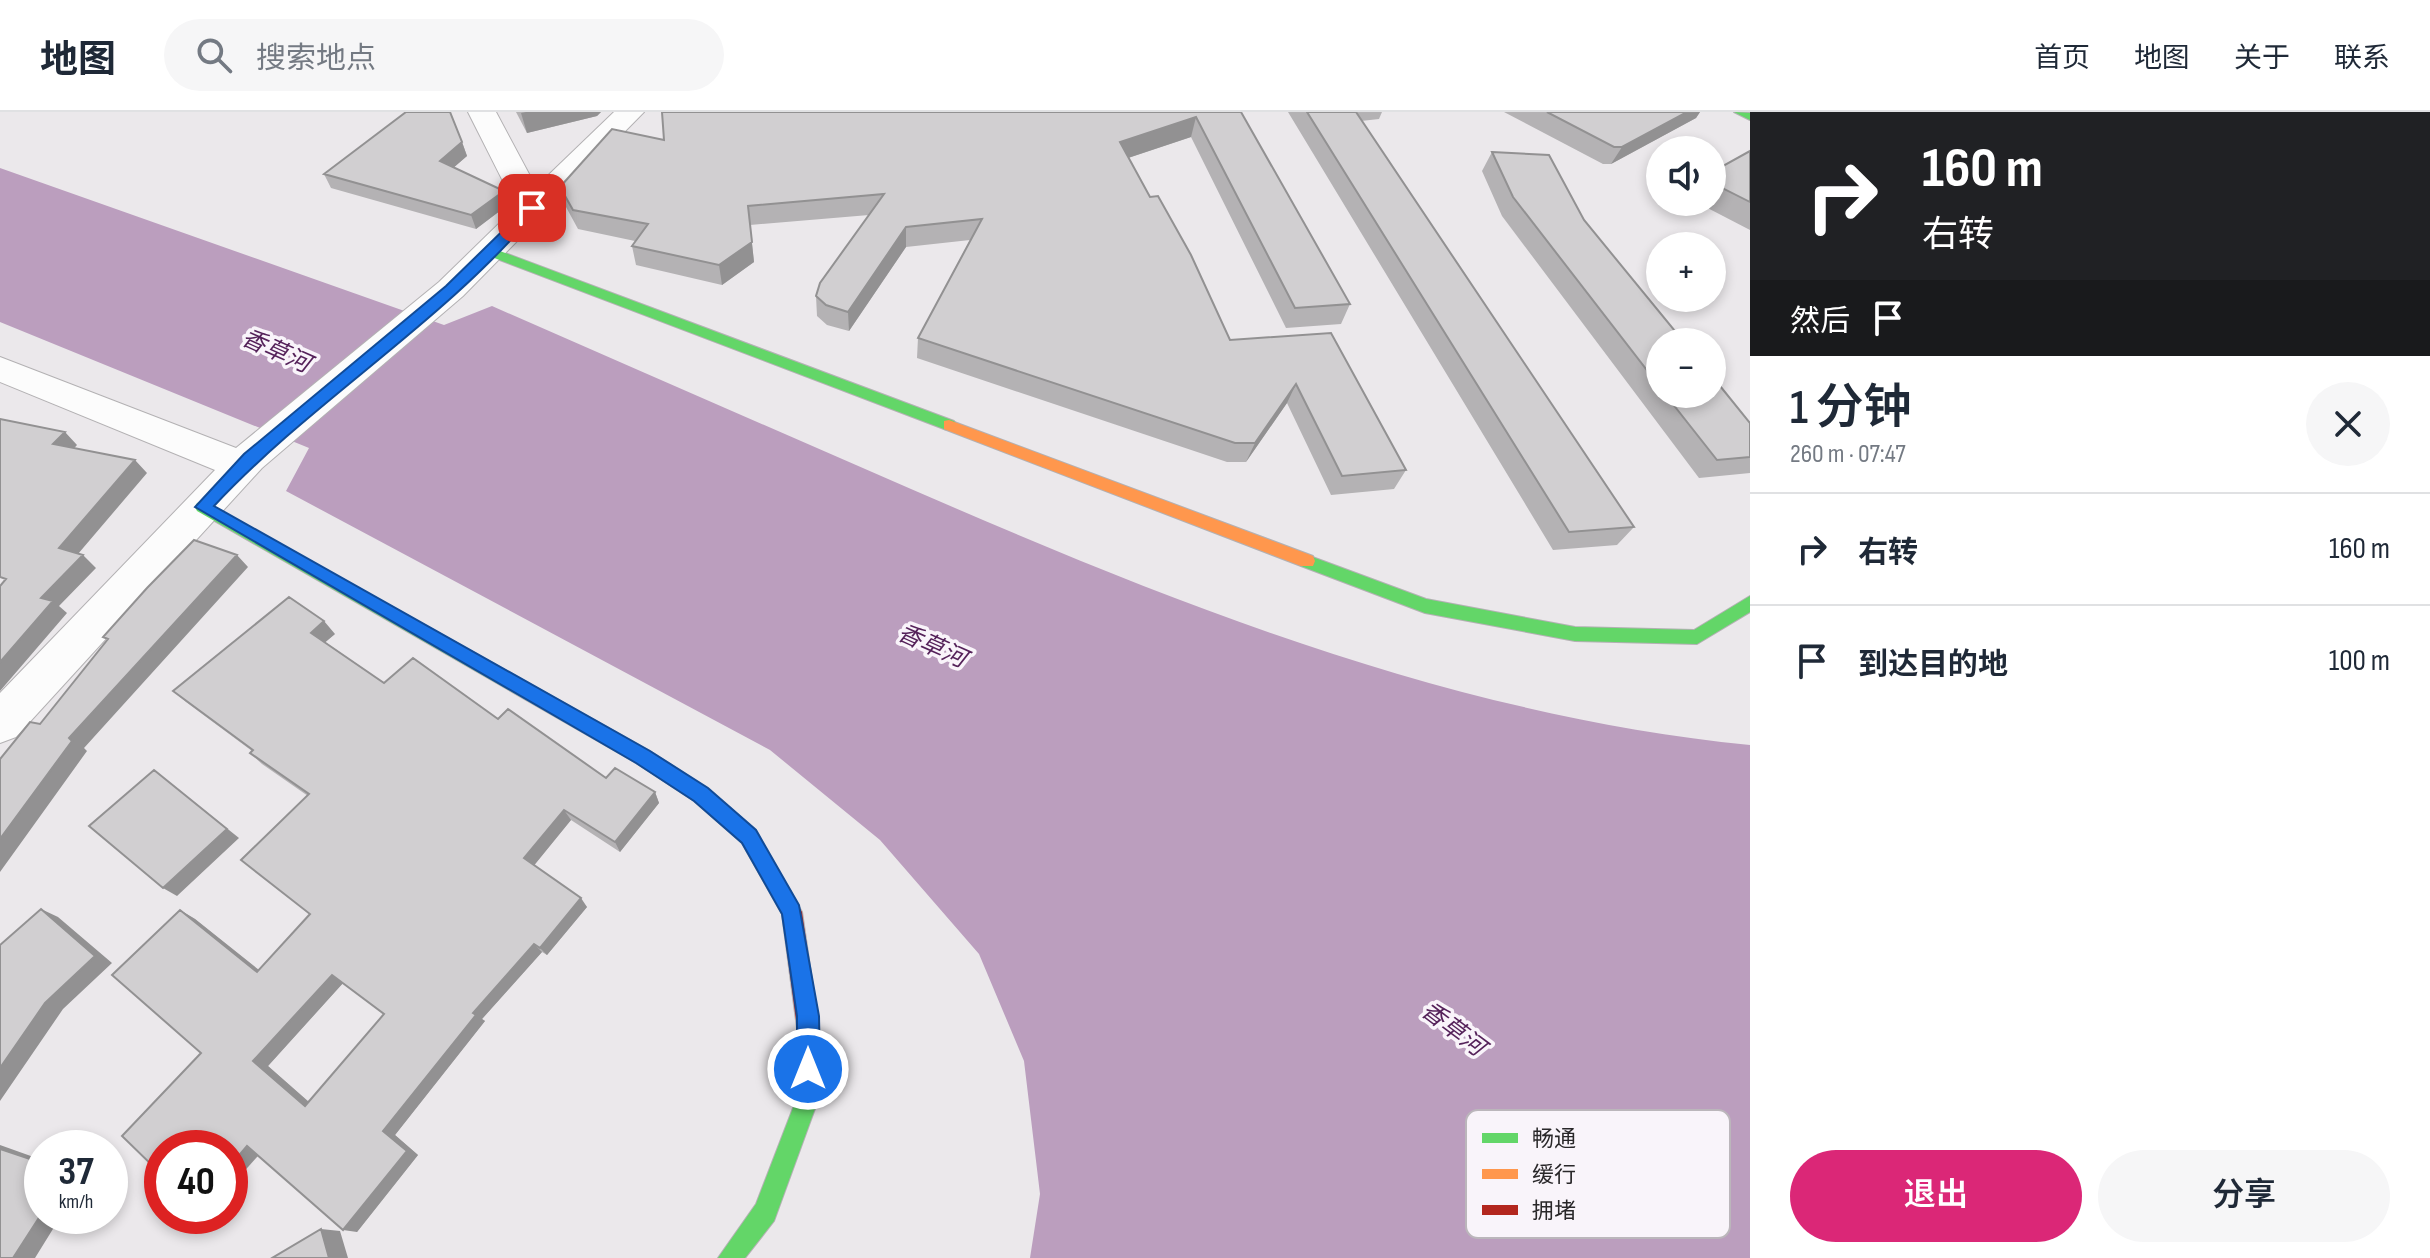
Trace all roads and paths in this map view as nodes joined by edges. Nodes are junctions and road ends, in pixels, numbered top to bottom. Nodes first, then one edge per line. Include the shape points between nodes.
1 (482, 112) edge
2 (630, 112) edge
3 (1740, 112) edge
4 (1750, 117) edge
5 (532, 208) junction
6 (489, 251) junction
7 (0, 369) edge
8 (246, 462) junction
9 (203, 507) junction
10 (1750, 603) edge
11 (0, 723) edge
12 (730, 1258) edge

1 - 5 street
2 - 5 street
3 - 4 street
5 - 6 street
6 - 8 street
6 - 10 street via 1425,606 1575,634 1697,637
7 - 8 street
8 - 9 street
9 - 11 street
9 - 12 street via 643,757 701,795 749,837 792,912 808,1016 809,1095 765,1212

